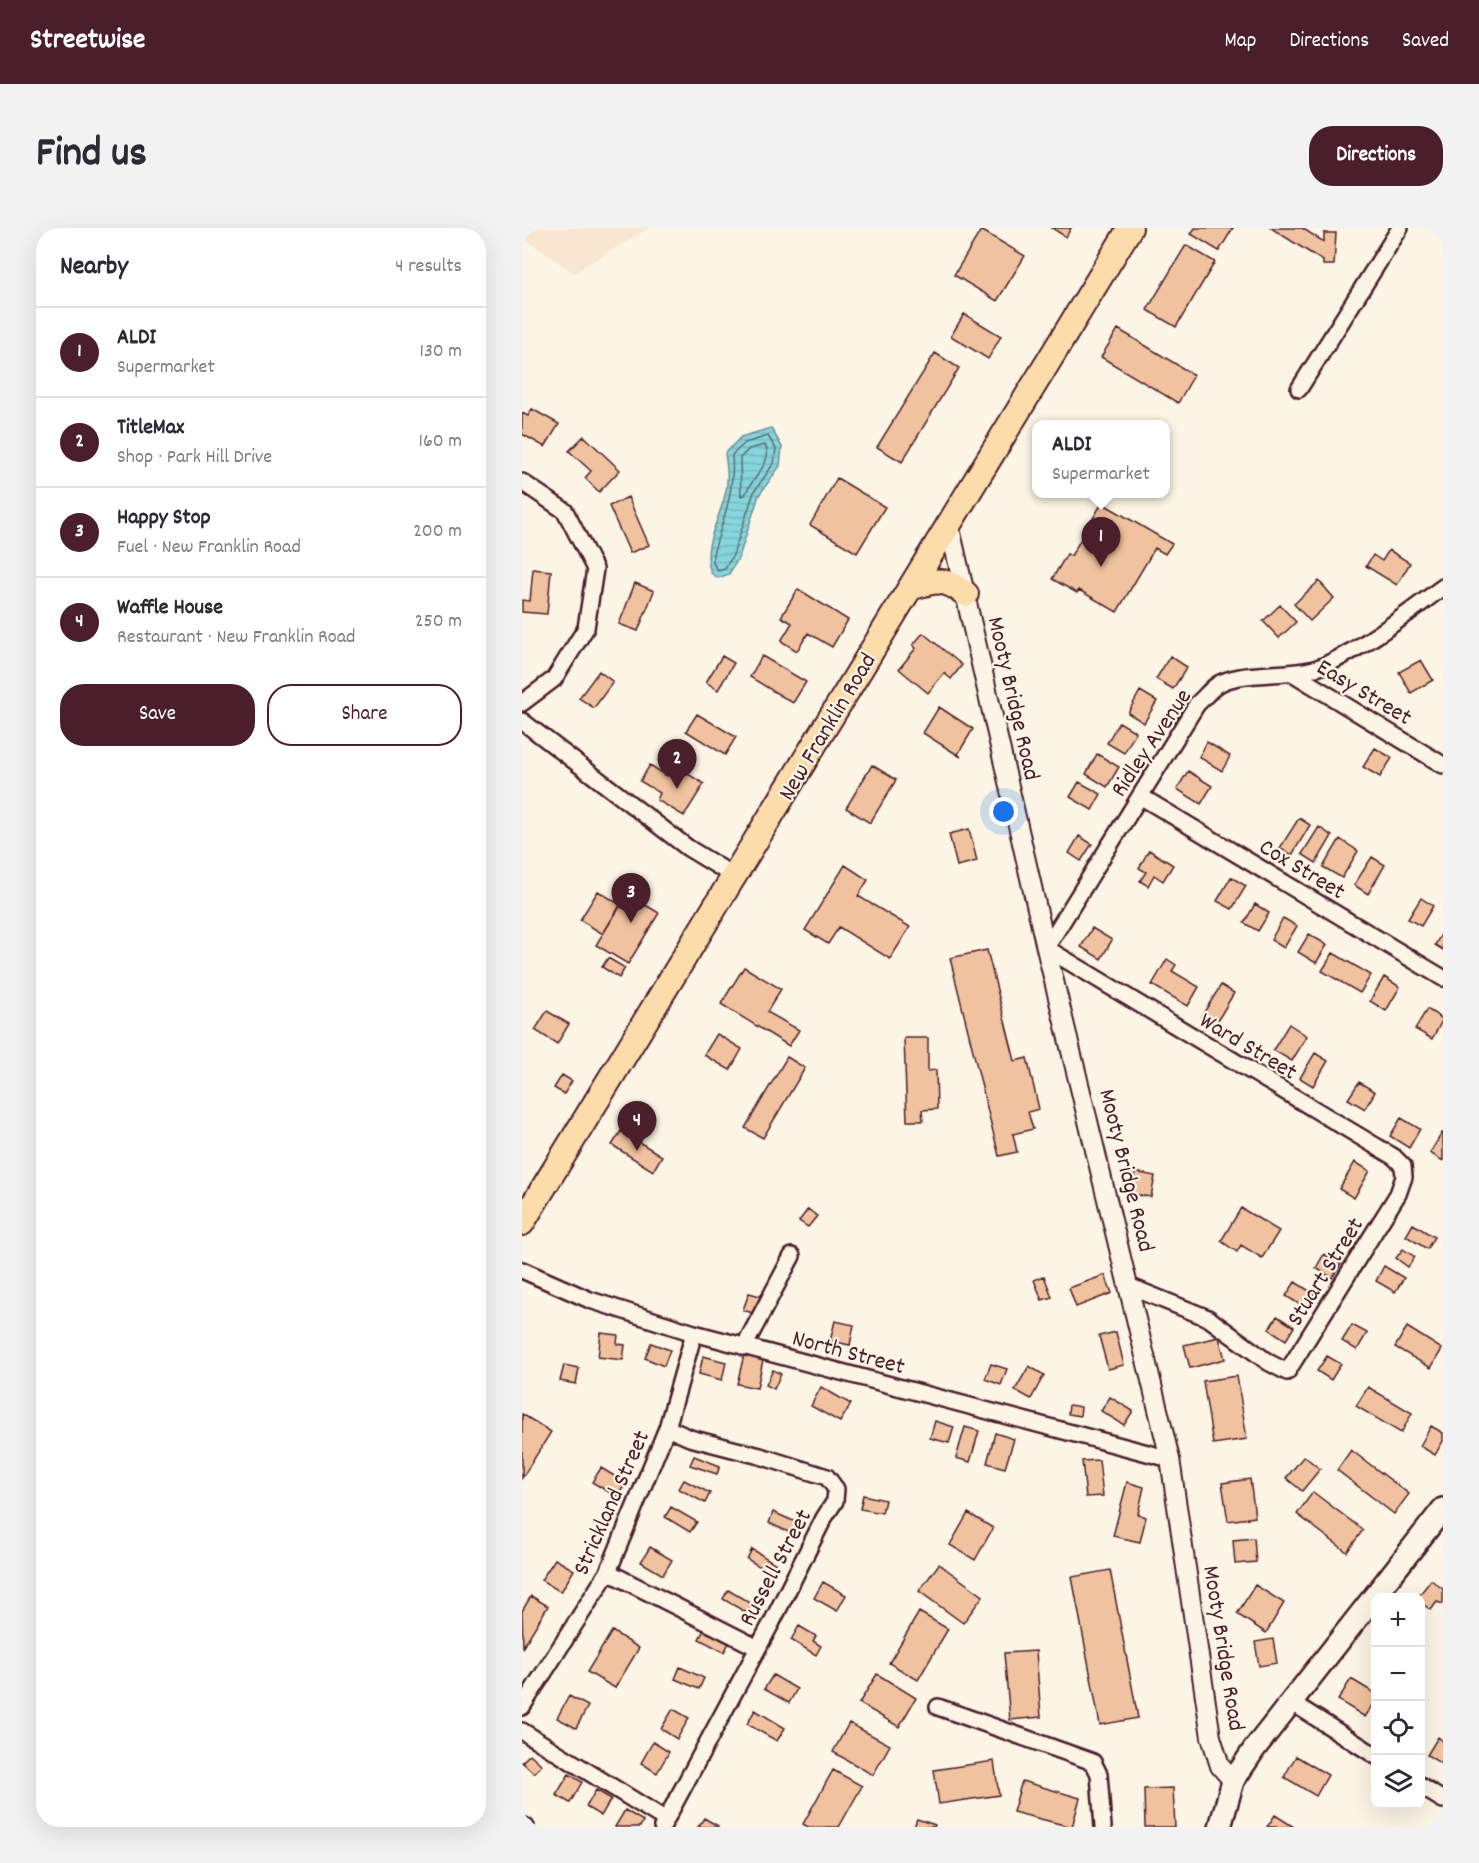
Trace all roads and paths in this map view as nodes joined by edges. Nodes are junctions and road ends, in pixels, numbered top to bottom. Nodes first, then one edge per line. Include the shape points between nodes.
1 (1130, 228) edge
2 (1400, 228) edge
3 (1299, 389) dead end
4 (522, 482) edge
5 (950, 524) junction
6 (1443, 587) edge
7 (910, 588) junction
8 (966, 594) junction
9 (1294, 674) junction
10 (522, 704) edge
11 (522, 721) edge
12 (1443, 765) edge
13 (1140, 796) junction
14 (734, 876) junction
15 (1046, 948) junction
16 (1443, 978) edge
17 (1398, 1194) joint
18 (522, 1223) edge
19 (792, 1256) dead end
20 (522, 1269) edge
21 (1131, 1287) junction
22 (694, 1333) junction
23 (744, 1347) junction
24 (667, 1428) junction
25 (1170, 1459) junction
26 (1443, 1509) edge
27 (608, 1572) junction
28 (756, 1647) junction
29 (1291, 1702) junction
30 (522, 1707) edge
31 (938, 1707) dead end
32 (522, 1731) edge
33 (1374, 1755) edge
34 (1233, 1780) junction
35 (1425, 1789) edge
36 (1443, 1800) edge
37 (664, 1823) edge
38 (1103, 1827) edge
39 (1220, 1827) edge

1 - 5 highway, New Franklin Road
2 - 3 street
4 - 10 street via 565,511 596,569 586,628 554,679
5 - 7 highway, New Franklin Road
5 - 8 street, Mooty Bridge Road
6 - 9 street, Ridley Avenue via 1375,637 1323,666
7 - 8 highway via 929,582 951,582
7 - 14 highway, New Franklin Road
8 - 15 street, Mooty Bridge Road
9 - 12 street, Easy Street
9 - 13 street, Ridley Avenue via 1218,684 1197,704
11 - 14 street via 688,848
13 - 15 street, Ridley Avenue
13 - 16 street, Cox Street
14 - 18 highway, New Franklin Road
15 - 17 street, Ward Street via 1394,1157 1403,1166
15 - 21 street, Mooty Bridge Road
17 - 21 street, Stuart Street via 1287,1372 1208,1318
19 - 23 street
20 - 22 street, North Street via 590,1300
21 - 25 street, Mooty Bridge Road
22 - 23 street, North Street
22 - 24 street, Strickland Street
23 - 25 street, North Street
24 - 27 street, Strickland Street
24 - 28 street, Russell Street via 819,1474 827,1477 836,1489 835,1501
25 - 34 street, Mooty Bridge Road via 1212,1737 1220,1766
26 - 29 main road
27 - 28 street
27 - 30 street, Strickland Street
28 - 37 street, Russell Street
29 - 33 street
29 - 34 main road
31 - 38 street via 1093,1762 1099,1774
32 - 37 street
34 - 39 main road
35 - 36 street

